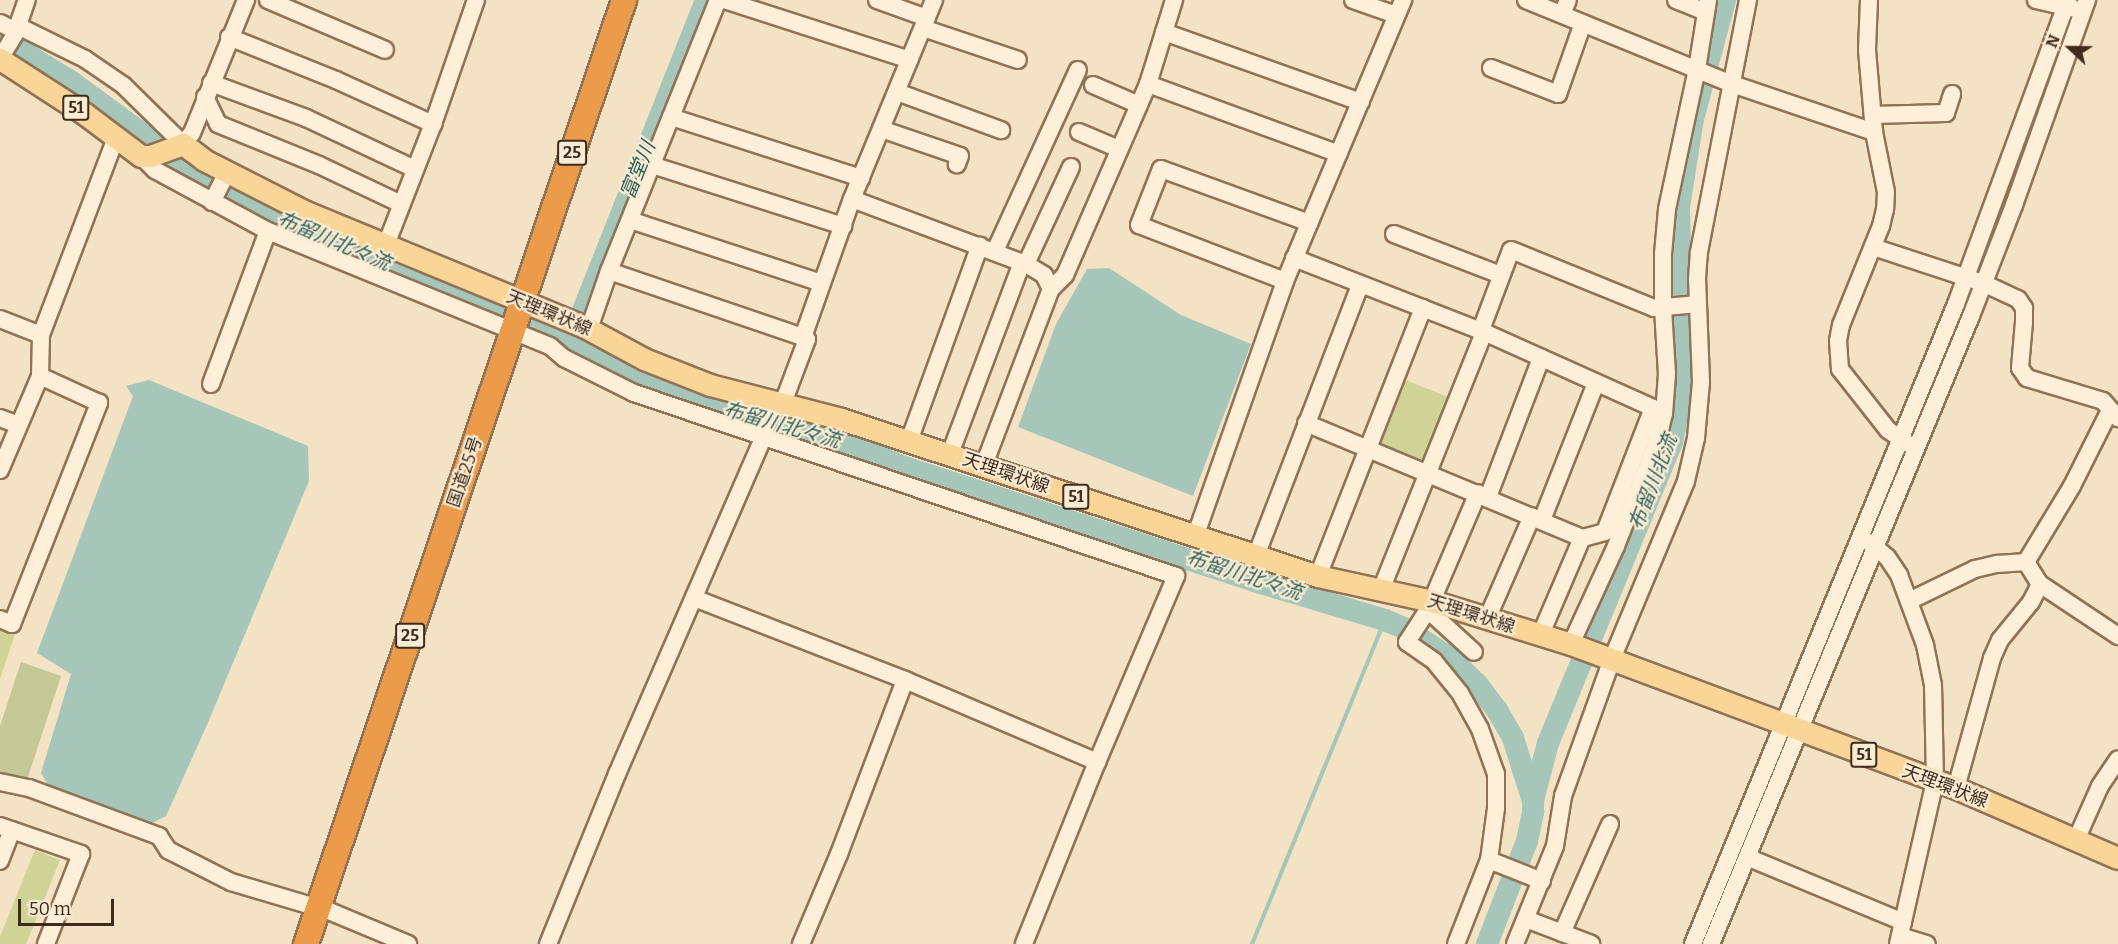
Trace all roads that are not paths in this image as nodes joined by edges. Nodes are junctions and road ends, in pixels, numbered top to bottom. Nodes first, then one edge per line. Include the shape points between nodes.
1 (27, 0) edge
2 (246, 0) edge
3 (268, 0) edge
4 (476, 0) edge
5 (624, 0) edge
6 (718, 0) edge
7 (724, 0) edge
8 (877, 0) edge
9 (934, 0) edge
10 (1174, 0) edge
11 (1353, 0) edge
12 (1526, 0) edge
13 (1676, 0) edge
14 (1748, 0) edge
15 (1869, 0) edge
16 (2036, 0) edge
17 (2067, 4) edge
18 (2085, 5) edge
19 (1707, 6) edge
20 (1565, 7) edge
21 (1400, 8) edge
22 (0, 23) edge
23 (925, 23) junction
24 (1583, 23) junction
25 (17, 28) junction
26 (1164, 32) junction
27 (229, 37) junction
28 (385, 50) dead end
29 (0, 59) edge
30 (910, 60) junction
31 (1018, 60) dead end
32 (1491, 68) dead end
33 (1697, 69) junction
34 (1078, 70) dead end
35 (1148, 84) junction
36 (1732, 84) junction
37 (1093, 86) dead end
38 (208, 90) junction
39 (897, 92) junction
40 (1952, 94) dead end
41 (1361, 102) junction
42 (1139, 105) junction
43 (671, 117) junction
44 (1874, 123) junction
45 (433, 124) junction
46 (881, 129) junction
47 (1001, 130) dead end
48 (1079, 132) dead end
49 (116, 138) junction
50 (178, 145) junction
51 (1119, 149) junction
52 (1339, 154) junction
53 (146, 156) junction
54 (957, 164) dead end
55 (651, 165) junction
56 (1071, 167) dead end
57 (415, 169) junction
58 (227, 172) junction
59 (861, 178) junction
60 (852, 199) junction
61 (212, 202) junction
62 (401, 204) junction
63 (630, 220) junction
64 (1309, 223) junction
65 (843, 226) junction
66 (268, 231) junction
67 (1394, 234) dead end
68 (386, 245) junction
69 (1873, 247) junction
70 (987, 248) junction
71 (1294, 258) junction
72 (1024, 263) junction
73 (609, 271) junction
74 (1501, 275) junction
75 (1965, 278) junction
76 (1285, 281) junction
77 (822, 283) junction
78 (1983, 283) junction
79 (1360, 285) junction
80 (1051, 289) junction
81 (1696, 304) junction
82 (1423, 308) junction
83 (1665, 308) junction
84 (517, 317) junction
85 (0, 319) edge
86 (581, 325) junction
87 (1482, 331) junction
88 (41, 335) junction
89 (803, 337) junction
90 (1541, 358) junction
91 (40, 376) junction
92 (1596, 382) junction
93 (211, 384) dead end
94 (776, 404) junction
95 (2114, 414) edge
96 (0, 418) edge
97 (1306, 423) junction
98 (18, 425) junction
99 (764, 435) junction
100 (909, 441) junction
101 (1900, 441) junction
102 (1367, 448) junction
103 (1916, 448) junction
104 (950, 454) junction
105 (984, 465) junction
106 (0, 470) edge
107 (1428, 472) junction
108 (1483, 495) junction
109 (1537, 518) junction
110 (1195, 537) junction
111 (1861, 537) junction
112 (1582, 538) junction
113 (1876, 547) junction
114 (1256, 556) junction
115 (2026, 562) junction
116 (1318, 576) junction
117 (2040, 584) junction
118 (1381, 590) junction
119 (694, 598) junction
120 (1909, 601) junction
121 (1429, 608) junction
122 (0, 619) edge
123 (1487, 619) junction
124 (1540, 636) junction
125 (2118, 636) edge
126 (1574, 645) junction
127 (1474, 652) dead end
128 (1610, 658) junction
129 (905, 680) junction
130 (1792, 728) junction
131 (2118, 759) edge
132 (1097, 762) junction
133 (1935, 781) junction
134 (1, 784) edge
135 (1956, 788) junction
136 (1610, 824) dead end
137 (6, 828) edge
138 (2076, 840) junction
139 (1747, 858) junction
140 (2118, 858) edge
141 (1491, 860) junction
142 (0, 861) edge
143 (1540, 881) junction
144 (318, 908) junction
145 (1526, 919) junction
146 (1562, 933) junction
147 (1900, 934) edge
148 (46, 944) edge
149 (306, 944) edge
150 (408, 944) edge
151 (548, 944) edge
152 (801, 944) edge
153 (1024, 944) edge
154 (1456, 944) edge
155 (1515, 944) edge
156 (1591, 944) edge
157 (1693, 944) edge
158 (1711, 944) edge
159 (1927, 944) edge

1 - 25 street
2 - 27 street
3 - 28 street
4 - 45 street
5 - 84 highway, 国道25号 / 25
6 - 43 street
7 - 30 street
8 - 23 street
9 - 23 street
10 - 26 street
11 - 21 street
12 - 20 street
13 - 19 street
14 - 36 street
15 - 44 street via 1867,50
16 - 17 street
17 - 18 street
17 - 75 street
18 - 78 street
19 - 33 street
20 - 24 street
21 - 41 street
22 - 25 street
23 - 30 street
23 - 31 street
24 - 32 street via 1558,94
24 - 33 street
25 - 29 street
25 - 50 street via 85,59 123,85
26 - 35 street
26 - 41 street
27 - 38 street
27 - 45 street
29 - 49 main road, 51
30 - 39 street
33 - 36 street
33 - 83 street via 1667,209 1663,254
34 - 70 street
35 - 42 street
35 - 52 street
36 - 44 street
36 - 81 street via 1699,252
37 - 42 street
38 - 50 street via 192,133
38 - 57 street via 306,118
38 - 62 street via 219,124
39 - 46 street
39 - 47 street
40 - 44 street via 1946,113
41 - 52 street
42 - 51 street
43 - 55 street
43 - 59 street
44 - 69 street via 1886,192
45 - 57 street
46 - 54 street via 960,156
46 - 59 street
48 - 51 street
49 - 53 main road, 51
49 - 88 street
50 - 53 main road
50 - 58 main road, 天理環状線 / 51
51 - 80 street via 1065,275
52 - 64 street
53 - 61 street via 155,170
55 - 63 street
55 - 65 street
56 - 72 street
57 - 62 street
58 - 61 street
58 - 68 main road, 天理環状線 / 51 via 306,212
59 - 60 street
60 - 65 street
60 - 70 street
61 - 66 street
62 - 68 street
63 - 73 street
63 - 77 street
64 - 71 street
64 - 76 street via 1161,169 1139,225
65 - 77 street
66 - 84 street
66 - 93 street
67 - 74 street
68 - 84 main road, 天理環状線 / 51
69 - 75 street
69 - 101 street via 1841,325 1840,369
70 - 72 street
70 - 100 street
71 - 76 street
71 - 79 street
72 - 80 street via 1044,275
72 - 104 street
73 - 86 street
73 - 89 street
74 - 83 street via 1511,250 1654,308
74 - 87 street
75 - 78 street
75 - 101 street
76 - 110 street
77 - 89 street
78 - 95 street via 2018,299 2024,308 2020,368 2027,378 2103,400
78 - 103 street
79 - 82 street
79 - 97 street
80 - 105 street
81 - 83 street
81 - 128 street via 1701,381 1696,438 1686,481
82 - 87 street
82 - 102 street
83 - 126 street via 1667,374 1658,439
84 - 86 main road, 天理環状線 / 51
84 - 99 street via 564,358 634,393
84 - 144 highway, 国道25号 / 25
85 - 88 street
86 - 94 main road, 天理環状線 / 51 via 644,359 710,385
87 - 90 street
87 - 107 street
88 - 91 street
89 - 94 street via 807,339
90 - 92 street
90 - 108 street
91 - 98 street
91 - 122 street via 99,403 12,624
92 - 109 street
92 - 112 street via 1653,408 1605,532
94 - 99 street
94 - 100 main road, 天理環状線 / 51
95 - 115 street
96 - 98 street
97 - 102 street
97 - 114 street
98 - 106 street
99 - 119 street
99 - 132 street via 1176,576
100 - 104 main road, 天理環状線 / 51
101 - 103 street
101 - 111 street
102 - 107 street
102 - 116 street
103 - 113 street
104 - 105 main road, 天理環状線 / 51
105 - 110 main road, 天理環状線 / 51
107 - 108 street
107 - 118 street
108 - 109 street
108 - 121 street
109 - 112 street
109 - 123 street
110 - 114 main road, 天理環状線 / 51
111 - 113 street
111 - 130 street
112 - 124 street
113 - 120 street via 1899,575
113 - 130 street
114 - 116 main road, 天理環状線 / 51
115 - 117 street
115 - 120 street via 1976,569
116 - 118 main road, 天理環状線 / 51
117 - 125 street
117 - 135 street via 2031,602 2000,640 1992,658
118 - 121 main road, 天理環状線 / 51
119 - 129 street
119 - 151 street
120 - 133 street via 1925,645 1933,685
121 - 123 main road, 天理環状線 / 51
121 - 127 street
121 - 141 street via 1407,642 1434,661 1460,693 1480,729 1496,774
123 - 124 main road, 天理環状線 / 51
124 - 126 main road, 天理環状線 / 51
126 - 128 main road, 天理環状線 / 51
128 - 130 main road, 天理環状線 / 51
128 - 143 street via 1563,796 1555,846
129 - 132 street
129 - 152 street
130 - 133 main road, 天理環状線 / 51
130 - 139 street
130 - 157 street
131 - 138 street via 2100,786
132 - 153 street
133 - 135 main road, 天理環状線 / 51
133 - 147 street
134 - 144 street via 29,788 159,836 168,850 231,882
135 - 138 main road, 天理環状線 / 51
136 - 146 street
137 - 142 street
137 - 148 street via 81,854
138 - 140 main road, 天理環状線 / 51
139 - 147 street
139 - 158 street
141 - 143 street
141 - 154 street
143 - 145 street
144 - 149 highway, 国道25号 / 25
144 - 150 street
145 - 146 street
145 - 155 street
146 - 156 street
147 - 159 street

